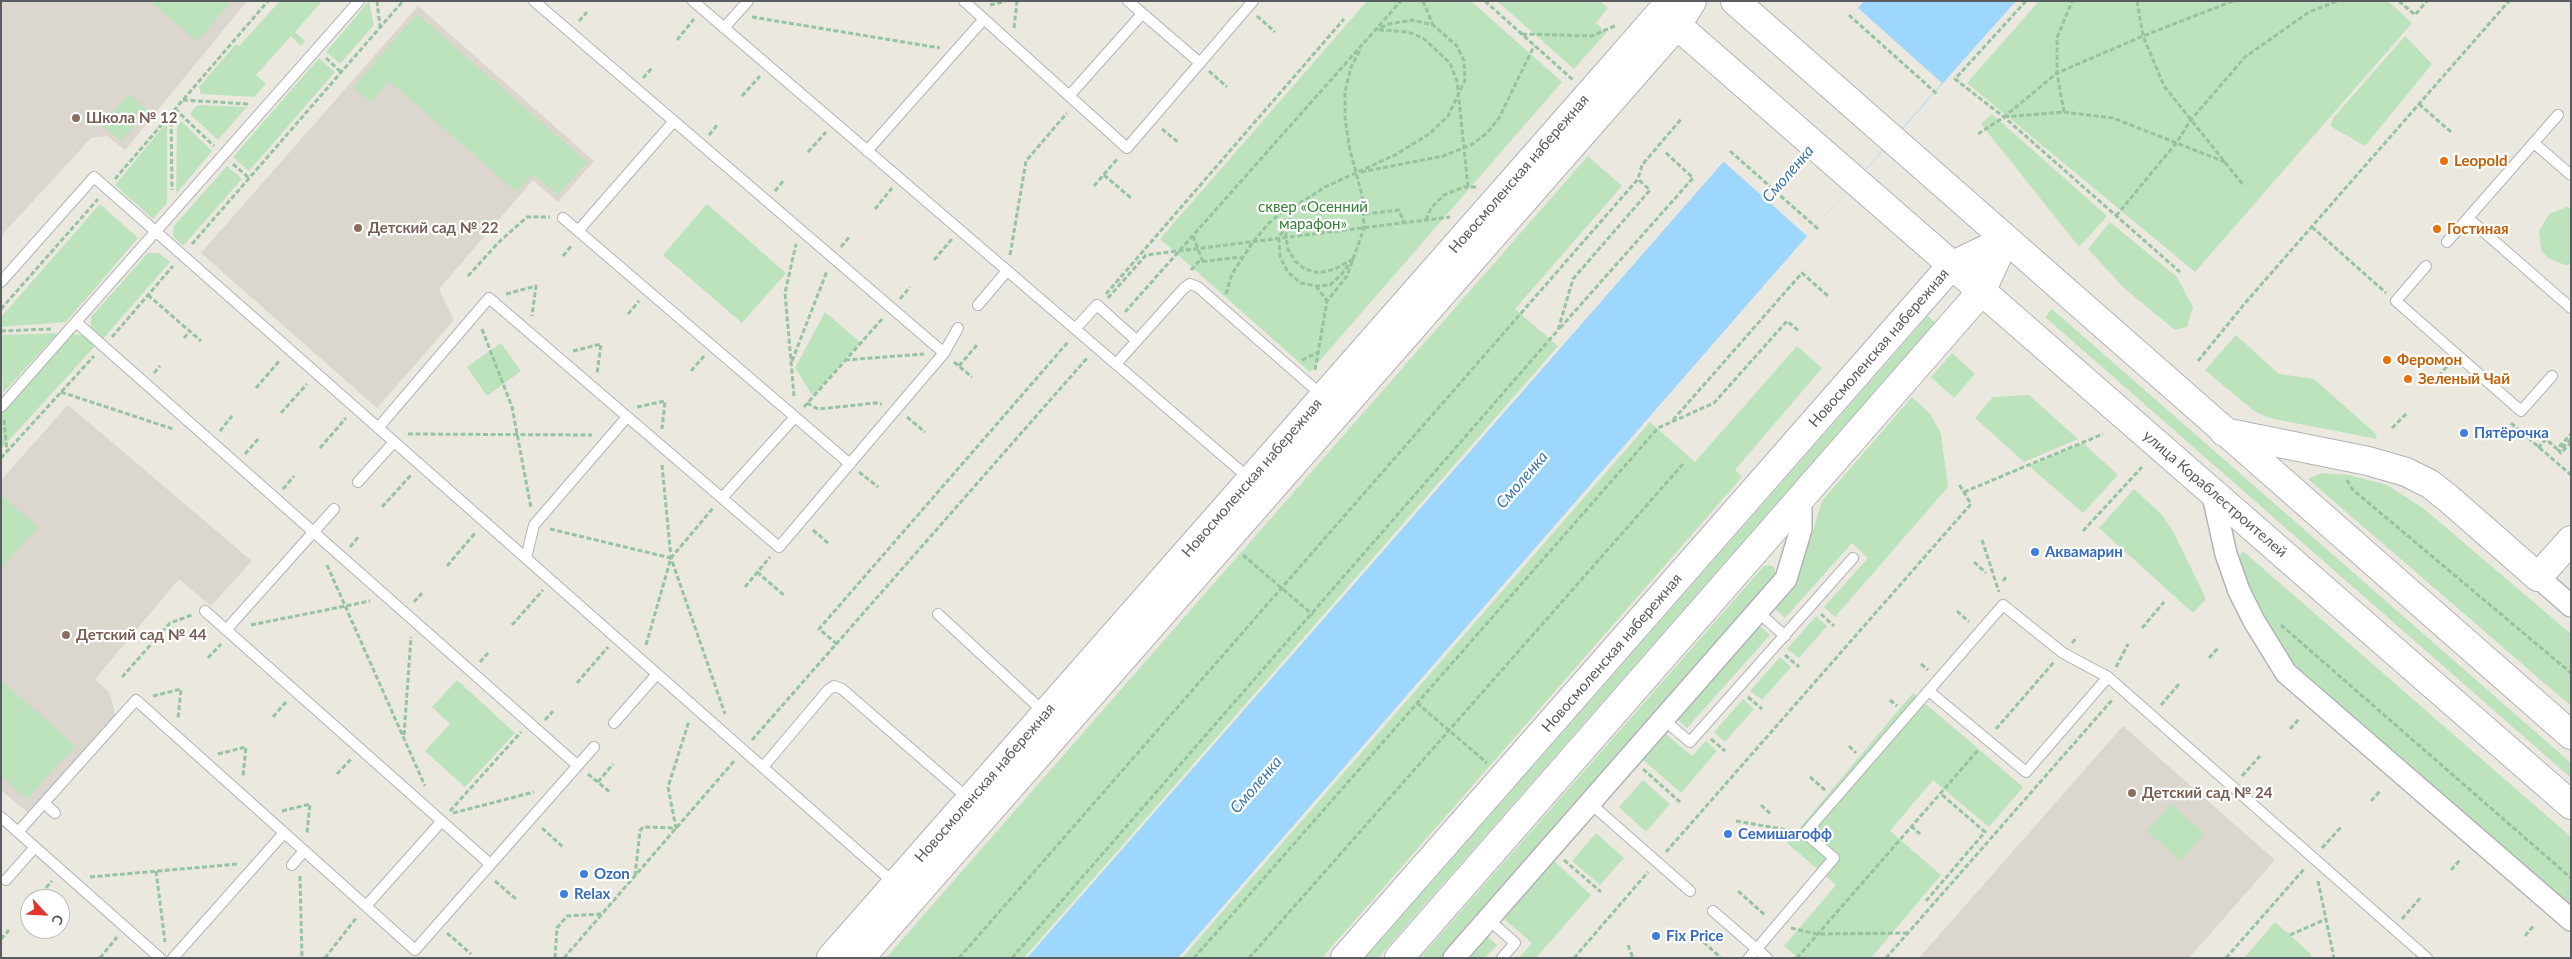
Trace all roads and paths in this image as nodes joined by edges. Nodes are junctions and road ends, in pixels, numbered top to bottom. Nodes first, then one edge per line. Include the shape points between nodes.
1 (268, 1) edge
2 (359, 1) edge
3 (377, 1) edge
4 (403, 1) edge
5 (534, 1) edge
6 (692, 1) edge
7 (748, 1) edge
8 (964, 1) edge
9 (1017, 1) edge
10 (1128, 1) edge
11 (1401, 1) edge
12 (1423, 1) edge
13 (1485, 1) edge
14 (1692, 1) edge
15 (1735, 1) edge
16 (2026, 1) edge
17 (2072, 1) edge
18 (2137, 1) edge
19 (2233, 1) edge
20 (2338, 1) edge
21 (2399, 1) edge
22 (2427, 1) edge
23 (2509, 1) edge
24 (2330, 2) edge
25 (1250, 5) edge
26 (702, 10) junction
27 (1666, 10) edge
28 (1142, 14) junction
29 (736, 15) junction
30 (1848, 15) dead end
31 (984, 19) junction
32 (1344, 19) dead end
33 (1433, 25) junction
34 (1617, 25) dead end
35 (380, 27) junction
36 (724, 28) junction
37 (1376, 30) junction
38 (1275, 32) dead end
39 (1521, 34) junction
40 (2143, 36) junction
41 (677, 40) dead end
42 (1012, 44) junction
43 (1362, 45) junction
44 (1534, 46) junction
45 (317, 50) junction
46 (956, 51) junction
47 (1200, 63) junction
48 (768, 66) junction
49 (341, 72) junction
50 (2057, 73) junction
51 (1573, 80) dead end
52 (1227, 87) dead end
53 (1937, 94) dead end
54 (742, 96) dead end
55 (1073, 99) junction
56 (1458, 99) junction
57 (182, 100) junction
58 (2419, 104) junction
59 (268, 105) junction
60 (175, 109) junction
61 (2064, 112) junction
62 (171, 113) junction
63 (2558, 115) dead end
64 (2004, 117) junction
65 (1682, 118) dead end
66 (1151, 120) junction
67 (674, 121) junction
68 (2190, 121) junction
69 (834, 122) junction
70 (2452, 132) dead end
71 (1978, 134) dead end
72 (2177, 142) junction
73 (2534, 143) junction
74 (1179, 144) dead end
75 (1127, 148) junction
76 (1464, 148) junction
77 (867, 150) junction
78 (1664, 151) dead end
79 (1730, 151) dead end
80 (808, 152) dead end
81 (224, 155) junction
82 (2225, 162) junction
83 (1356, 174) junction
84 (1104, 175) junction
85 (2571, 175) edge
86 (249, 178) junction
87 (900, 179) junction
88 (1638, 180) junction
89 (1094, 186) dead end
90 (1468, 186) junction
91 (2244, 186) dead end
92 (1483, 187) dead end
93 (107, 188) junction
94 (1131, 198) dead end
95 (1297, 205) junction
96 (874, 209) dead end
97 (173, 213) junction
98 (1365, 214) junction
99 (1458, 216) dead end
100 (2116, 216) junction
101 (563, 218) joint
102 (2468, 218) junction
103 (1426, 220) junction
104 (1286, 222) junction
105 (1404, 223) junction
106 (2312, 227) junction
107 (1364, 228) junction
108 (1818, 229) dead end
109 (800, 230) junction
110 (960, 230) junction
111 (578, 231) junction
112 (156, 232) junction
113 (1193, 236) junction
114 (1279, 238) junction
115 (1286, 238) junction
116 (2005, 240) junction
117 (1254, 242) junction
118 (2446, 242) dead end
119 (1198, 248) junction
120 (1179, 251) junction
121 (182, 255) junction
122 (1140, 255) junction
123 (1146, 255) junction
124 (832, 257) junction
125 (1242, 257) junction
126 (1353, 259) junction
127 (934, 260) dead end
128 (1203, 262) junction
129 (1951, 266) junction
130 (2426, 266) dead end
131 (1007, 271) junction
132 (2180, 272) dead end
133 (468, 276) dead end
134 (1, 282) edge
135 (1316, 286) junction
136 (1184, 288) junction
137 (1981, 292) junction
138 (148, 294) junction
139 (1828, 296) dead end
140 (489, 298) junction
141 (1327, 301) junction
142 (2396, 301) junction
143 (978, 304) dead end
144 (1098, 306) junction
145 (892, 308) junction
146 (2571, 308) edge
147 (1, 309) edge
148 (1224, 310) junction
149 (477, 313) junction
150 (1116, 322) junction
151 (73, 325) junction
152 (958, 328) dead end
153 (1075, 329) junction
154 (1558, 330) junction
155 (1, 331) edge
156 (190, 331) junction
157 (1800, 332) dead end
158 (530, 333) junction
159 (184, 338) dead end
160 (1071, 339) dead end
161 (201, 341) dead end
162 (1137, 341) junction
163 (977, 345) dead end
164 (103, 346) junction
165 (1096, 348) junction
166 (289, 350) junction
167 (944, 353) junction
168 (555, 355) junction
169 (2457, 355) junction
170 (844, 360) junction
171 (791, 361) junction
172 (2198, 361) dead end
173 (1116, 364) junction
174 (959, 366) junction
175 (316, 374) junction
176 (2552, 376) dead end
177 (972, 377) dead end
178 (2434, 382) dead end
179 (256, 388) dead end
180 (595, 390) junction
181 (61, 392) junction
182 (1326, 393) junction
183 (807, 404) junction
184 (2, 406) edge
185 (356, 408) junction
186 (897, 408) junction
187 (2521, 411) junction
188 (2407, 413) dead end
189 (281, 414) dead end
190 (624, 414) junction
191 (232, 416) dead end
192 (795, 417) junction
193 (1671, 422) junction
194 (2392, 428) dead end
195 (174, 429) dead end
196 (382, 431) junction
197 (925, 432) dead end
198 (2224, 432) junction
199 (2104, 434) dead end
200 (2571, 434) edge
201 (519, 435) junction
202 (612, 435) junction
203 (260, 437) dead end
204 (2571, 438) edge
205 (211, 442) junction
206 (394, 442) junction
207 (2571, 443) edge
208 (661, 446) junction
209 (320, 448) dead end
210 (2538, 448) junction
211 (7, 452) junction
212 (2333, 453) junction
213 (1, 458) edge
214 (236, 464) junction
215 (850, 464) junction
216 (1683, 464) dead end
217 (420, 465) junction
218 (2142, 466) dead end
219 (2571, 475) edge
220 (358, 482) dead end
221 (1959, 484) dead end
222 (878, 487) dead end
223 (1259, 487) junction
224 (2212, 491) junction
225 (1964, 492) junction
226 (722, 498) junction
227 (1801, 498) junction
228 (382, 507) dead end
229 (334, 510) dead end
230 (802, 520) junction
231 (485, 522) junction
232 (534, 525) junction
233 (2084, 531) dead end
234 (314, 532) junction
235 (1982, 540) dead end
236 (2571, 540) edge
237 (829, 544) dead end
238 (779, 547) junction
239 (1237, 550) dead end
240 (526, 558) junction
241 (671, 558) junction
242 (1853, 558) dead end
243 (1974, 562) dead end
244 (447, 566) dead end
245 (756, 572) junction
246 (1986, 573) dead end
247 (2007, 576) dead end
248 (2538, 577) junction
249 (551, 580) junction
250 (2003, 581) dead end
251 (744, 587) dead end
252 (1281, 588) junction
253 (784, 596) dead end
254 (388, 597) junction
255 (2164, 602) dead end
256 (2003, 605) junction
257 (345, 606) junction
258 (2571, 606) edge
259 (205, 611) joint
260 (1758, 612) junction
261 (938, 614) dead end
262 (1312, 615) junction
263 (2274, 618) dead end
264 (412, 619) junction
265 (512, 625) dead end
266 (2142, 628) dead end
267 (228, 632) junction
268 (1785, 636) junction
269 (616, 638) junction
270 (837, 644) junction
271 (2128, 644) dead end
272 (2218, 648) dead end
273 (2063, 652) junction
274 (208, 658) dead end
275 (2209, 658) dead end
276 (641, 660) junction
277 (657, 674) junction
278 (2571, 674) edge
279 (122, 677) dead end
280 (2108, 677) junction
281 (577, 683) dead end
282 (2179, 684) dead end
283 (2121, 689) junction
284 (296, 692) junction
285 (1930, 692) junction
286 (136, 700) junction
287 (1417, 704) junction
288 (693, 706) junction
289 (1046, 714) junction
290 (2151, 716) junction
291 (273, 717) dead end
292 (1663, 718) junction
293 (2299, 719) dead end
294 (529, 722) junction
295 (614, 723) dead end
296 (2290, 729) dead end
297 (1448, 732) junction
298 (2571, 735) edge
299 (176, 736) junction
300 (404, 737) junction
301 (1987, 739) junction
302 (594, 747) dead end
303 (739, 747) junction
304 (360, 749) junction
305 (2260, 756) dead end
306 (201, 758) junction
307 (613, 764) dead end
308 (577, 765) junction
309 (763, 768) junction
310 (337, 774) dead end
311 (1505, 775) junction
312 (598, 782) junction
313 (559, 786) junction
314 (2232, 787) junction
315 (426, 788) dead end
316 (2380, 791) dead end
317 (611, 793) dead end
318 (1940, 793) junction
319 (240, 794) junction
320 (2371, 801) dead end
321 (44, 803) junction
322 (1590, 803) junction
323 (1761, 805) dead end
324 (2571, 805) edge
325 (978, 807) junction
326 (1701, 812) dead end
327 (54, 813) dead end
328 (265, 815) junction
329 (1772, 815) dead end
330 (1, 817) edge
331 (531, 818) junction
332 (1736, 821) dead end
333 (441, 822) junction
334 (1911, 826) junction
335 (2341, 827) dead end
336 (676, 828) junction
337 (18, 832) junction
338 (284, 833) junction
339 (1806, 833) junction
340 (1920, 834) dead end
341 (35, 847) junction
342 (563, 848) dead end
343 (304, 851) junction
344 (2314, 858) junction
345 (2460, 860) dead end
346 (258, 862) junction
347 (292, 865) dead end
348 (487, 868) junction
349 (61, 870) junction
350 (2451, 870) dead end
351 (156, 871) junction
352 (635, 876) junction
353 (2571, 878) edge
354 (71, 879) junction
355 (6, 880) dead end
356 (45, 889) edge
357 (1690, 891) dead end
358 (1738, 891) dead end
359 (904, 892) junction
360 (2421, 897) dead end
361 (517, 900) dead end
362 (1926, 901) dead end
363 (366, 906) junction
364 (1617, 908) dead end
365 (1712, 911) dead end
366 (602, 914) junction
367 (1488, 919) junction
368 (2326, 919) junction
369 (2571, 920) edge
370 (437, 924) junction
371 (1777, 925) junction
372 (2534, 925) dead end
373 (126, 928) junction
374 (2394, 929) junction
375 (9, 930) dead end
376 (1907, 933) junction
377 (1817, 934) junction
378 (2290, 935) dead end
379 (2525, 936) dead end
380 (1698, 938) dead end
381 (1, 939) edge
382 (1628, 945) dead end
383 (165, 948) dead end
384 (1757, 949) junction
385 (471, 954) dead end
386 (100, 958) edge
387 (160, 958) edge
388 (173, 958) edge
389 (302, 958) edge
390 (325, 958) edge
391 (555, 958) edge
392 (564, 958) edge
393 (832, 958) edge
394 (860, 958) edge
395 (959, 958) edge
396 (1012, 958) edge
397 (1194, 958) edge
398 (1249, 958) edge
399 (1345, 958) edge
400 (1399, 958) edge
401 (1454, 958) edge
402 (1502, 958) edge
403 (1574, 958) edge
404 (1633, 958) edge
405 (1721, 958) edge
406 (1749, 958) edge
407 (1767, 958) edge
408 (1797, 958) edge
409 (1886, 958) edge
410 (2226, 958) edge
411 (2334, 958) edge
412 (2427, 958) edge

1 - 57 path
2 - 45 lane
3 - 35 path
4 - 35 path
5 - 67 lane
6 - 26 lane
7 - 29 lane
8 - 31 lane
9 - 42 path
10 - 28 lane
11 - 37 path
12 - 33 path
13 - 39 path
14 - 27 street, Новосмоленская набережная
15 - 116 street
16 - 64 path via 1955,79
17 - 50 path via 2057,38
18 - 40 path
19 - 40 path
20 - 24 path
21 - 22 path via 2415,15
23 - 58 path
24 - 68 path via 2309,12 2244,57
25 - 38 path
25 - 47 lane
26 - 36 lane
26 - 41 path
27 - 129 street, улица Кораблестроителей via 1769,106
27 - 182 street, Новосмоленская набережная
28 - 47 lane
28 - 55 lane
29 - 36 lane
29 - 46 path
30 - 53 path
31 - 42 lane
31 - 46 lane
32 - 122 path
33 - 37 path via 1412,20
33 - 56 path via 1457,46 1464,61 1465,80
34 - 39 path via 1592,36
35 - 49 path
36 - 48 lane
37 - 43 path
37 - 56 path via 1408,32 1438,49 1450,63 1457,81
39 - 44 path
40 - 50 path
40 - 68 path via 2164,86
42 - 55 lane
43 - 83 path via 1351,67 1345,91 1345,119
43 - 113 path
44 - 51 path
44 - 76 path via 1499,118 1487,133
45 - 49 path
45 - 59 lane
46 - 77 lane
47 - 52 path
47 - 66 lane
48 - 54 path
48 - 69 lane
49 - 86 path
50 - 61 path
50 - 64 path
55 - 75 lane
55 - 131 path via 1026,161
56 - 76 path
56 - 83 path via 1448,116 1429,134
57 - 59 path
57 - 60 path
58 - 70 path
58 - 106 path
59 - 81 lane
60 - 62 path
60 - 81 path
61 - 64 path
61 - 72 path via 2113,118
62 - 93 path
62 - 97 path
63 - 73 lane
64 - 71 path
64 - 100 path
65 - 88 path via 1642,165
66 - 74 path
66 - 75 lane
67 - 109 lane
67 - 111 lane
68 - 72 path
68 - 82 path
69 - 77 lane
69 - 80 path
72 - 82 path
72 - 100 path
73 - 85 lane
73 - 102 lane
75 - 84 path
76 - 83 path via 1443,156
76 - 90 path
77 - 87 lane
78 - 154 path via 1693,178
79 - 108 path
81 - 86 path
81 - 97 lane
82 - 91 path
83 - 95 path via 1325,187
83 - 98 path
84 - 89 path
84 - 94 path
86 - 121 path
87 - 96 path
87 - 110 lane
88 - 154 path via 1650,190 1573,279
88 - 252 path
90 - 92 path
90 - 103 path via 1444,195 1431,208
93 - 112 lane
93 - 134 lane via 94,177
93 - 147 path
95 - 104 path
95 - 117 path via 1283,211
97 - 112 lane
98 - 105 path via 1399,210
98 - 107 path
99 - 103 path
100 - 132 path
101 - 111 lane
101 - 133 path via 527,217
102 - 118 lane
102 - 146 lane
103 - 105 path
104 - 114 path
104 - 115 path
105 - 107 path
106 - 142 path
106 - 172 path
107 - 115 path
107 - 126 path
109 - 124 lane
109 - 171 path via 785,293
110 - 127 path
110 - 131 lane
111 - 192 lane
112 - 121 lane
112 - 151 lane
113 - 119 path
113 - 120 path
114 - 115 path
114 - 117 path
114 - 135 path via 1280,256 1288,272 1301,283
115 - 126 path via 1295,261 1305,269 1319,273
116 - 129 street, Новосмоленская набережная
116 - 137 street
116 - 198 street
117 - 119 path
117 - 125 path
119 - 120 path
119 - 128 path
120 - 123 path
120 - 150 path
121 - 138 path
121 - 166 lane
122 - 123 path
122 - 144 path
123 - 144 path
124 - 145 lane
124 - 171 path
125 - 128 path
125 - 148 path via 1232,274
126 - 135 path via 1330,285
126 - 141 path via 1347,276
128 - 136 path via 1198,262 1186,276
129 - 137 street, улица Кораблестроителей
129 - 311 street, Новосмоленская набережная
130 - 142 lane
131 - 143 lane
131 - 153 lane
135 - 141 path
136 - 148 lane via 1190,284 1198,287
136 - 162 lane
137 - 224 street, улица Кораблестроителей
137 - 227 street
138 - 156 path
138 - 164 path
139 - 193 path via 1802,273
140 - 149 lane
140 - 158 lane
140 - 158 path via 536,286
141 - 182 path
142 - 169 lane
144 - 150 lane
144 - 153 lane
145 - 167 lane
145 - 170 path
148 - 182 lane
149 - 196 lane
149 - 201 path
150 - 162 lane
151 - 155 path
151 - 164 lane
151 - 184 lane
152 - 167 lane
153 - 165 lane
154 - 262 path
156 - 159 path
156 - 161 path
157 - 193 path via 1787,321 1714,403
158 - 168 lane
160 - 270 path via 819,629
162 - 173 lane
163 - 174 path
164 - 181 path
164 - 205 lane
165 - 173 lane
165 - 270 path
166 - 175 lane
166 - 179 path
167 - 170 path
167 - 174 path
167 - 186 lane
168 - 180 lane
168 - 180 path via 600,344
169 - 178 path
169 - 187 lane
170 - 183 path
171 - 192 path
173 - 223 lane
174 - 177 path
175 - 185 lane
175 - 189 path
176 - 187 lane
180 - 190 lane
181 - 195 path
181 - 211 path
182 - 223 street, Новосмоленская набережная
183 - 186 path via 818,409 876,403
183 - 192 path
184 - 211 path
185 - 196 lane
185 - 209 path
186 - 197 path
186 - 215 lane
187 - 210 path via 2510,423
188 - 194 path
190 - 202 lane
190 - 208 lane
190 - 208 path via 665,401
191 - 205 path
192 - 215 lane
192 - 226 lane
193 - 287 path via 1658,428
196 - 201 path
196 - 206 lane
198 - 212 street
198 - 298 street
199 - 225 path
200 - 210 path via 2557,449 2546,439
201 - 202 path
201 - 232 path
202 - 232 lane
203 - 214 path
204 - 207 path via 2559,451 2562,453
205 - 214 lane
206 - 217 lane
206 - 220 lane
208 - 226 lane
208 - 241 path
210 - 219 path
211 - 213 path
212 - 248 street via 2406,472 2430,484
212 - 278 path via 2352,489
214 - 234 lane
215 - 222 path
215 - 230 lane
216 - 297 path
217 - 228 path
217 - 231 lane
218 - 233 path
221 - 225 path
223 - 289 street, Новосмоленская набережная
223 - 325 street, Новосмоленская набережная
224 - 324 street, улица Кораблестроителей
224 - 369 street via 2226,554 2239,591 2286,673
225 - 326 path via 1971,504
226 - 238 lane
226 - 241 path
227 - 260 street via 1801,529 1786,579
227 - 400 street
229 - 234 lane
230 - 237 path
230 - 238 lane
231 - 240 lane
231 - 244 path
232 - 240 lane
232 - 241 path
234 - 254 lane
234 - 257 path
234 - 267 lane
235 - 256 path
236 - 248 street
238 - 245 path
239 - 252 path
240 - 249 lane
241 - 276 path
241 - 303 path
242 - 268 lane
243 - 246 path
245 - 251 path
245 - 253 path
247 - 250 path
248 - 258 street
249 - 265 path
249 - 269 lane
252 - 262 path
252 - 395 path
254 - 257 path
254 - 264 lane
255 - 266 path
256 - 273 lane
256 - 285 lane
257 - 267 path
257 - 300 path
259 - 267 lane
259 - 279 path via 170,623
260 - 268 lane
260 - 292 street
261 - 289 lane
262 - 396 path
263 - 353 path
264 - 294 lane
264 - 300 path
267 - 274 path
267 - 284 lane
268 - 292 lane via 1690,742
269 - 276 lane
269 - 281 path
270 - 303 path
271 - 280 path
272 - 275 path
273 - 280 lane
273 - 301 path
276 - 277 lane
277 - 288 lane
277 - 295 lane
280 - 283 lane
280 - 301 lane via 2026,772
282 - 290 path
283 - 290 lane
283 - 376 path
284 - 291 path
284 - 304 lane
285 - 301 lane
285 - 339 lane
286 - 299 lane
286 - 299 path via 181,689
286 - 321 lane
287 - 297 path
287 - 397 path
288 - 303 lane
288 - 336 path via 668,787
289 - 325 street, Новосмоленская набережная
290 - 314 lane
292 - 322 street
293 - 296 path
294 - 308 lane
294 - 313 path via 448,814
297 - 311 path
297 - 398 path
299 - 306 lane
300 - 315 path
301 - 318 path
302 - 308 lane
303 - 309 lane
303 - 336 path
304 - 310 path
304 - 333 lane
305 - 314 path
306 - 319 lane
306 - 319 path via 246,747
307 - 312 path
308 - 312 path
308 - 313 lane
309 - 325 lane via 834,686 842,689
309 - 359 lane
311 - 399 street, Новосмоленская набережная
312 - 317 path
313 - 331 lane
314 - 344 lane
316 - 320 path
318 - 334 path
318 - 362 path via 1985,832
319 - 328 lane
321 - 327 lane
321 - 337 lane
322 - 357 lane
322 - 367 street
323 - 329 path
325 - 359 street, Новосмоленская набережная
328 - 338 lane
328 - 343 path via 310,804
330 - 337 lane
331 - 342 path
331 - 348 lane
332 - 339 path
333 - 348 lane
333 - 363 lane
334 - 340 path
334 - 377 path
335 - 344 path
336 - 352 path
336 - 352 path via 644,827 640,831
337 - 341 lane
338 - 343 lane
338 - 346 lane
339 - 371 lane via 1834,858
341 - 349 lane
341 - 355 lane
343 - 347 lane
343 - 363 lane
343 - 389 path via 298,885
344 - 368 path
344 - 374 lane
344 - 410 path
345 - 350 path
346 - 351 path
346 - 388 lane
348 - 361 path
348 - 370 lane
349 - 354 lane
349 - 356 path
351 - 354 path
351 - 383 path
352 - 366 path
354 - 373 lane
358 - 371 path
359 - 393 street, Новосмоленская набережная
359 - 394 street, Новосмоленская набережная
360 - 374 path
363 - 370 lane via 414,950
363 - 390 path
364 - 403 path
365 - 384 lane
366 - 391 path via 567,916 557,928
366 - 392 path
367 - 401 street
367 - 402 lane via 1515,943
368 - 378 path
368 - 411 path
370 - 385 path
371 - 377 path
371 - 384 lane
372 - 379 path
373 - 386 path
373 - 387 lane
374 - 412 lane
375 - 381 path
376 - 377 path
376 - 409 path
377 - 408 path
380 - 405 path
382 - 404 path
384 - 406 lane
384 - 407 lane

